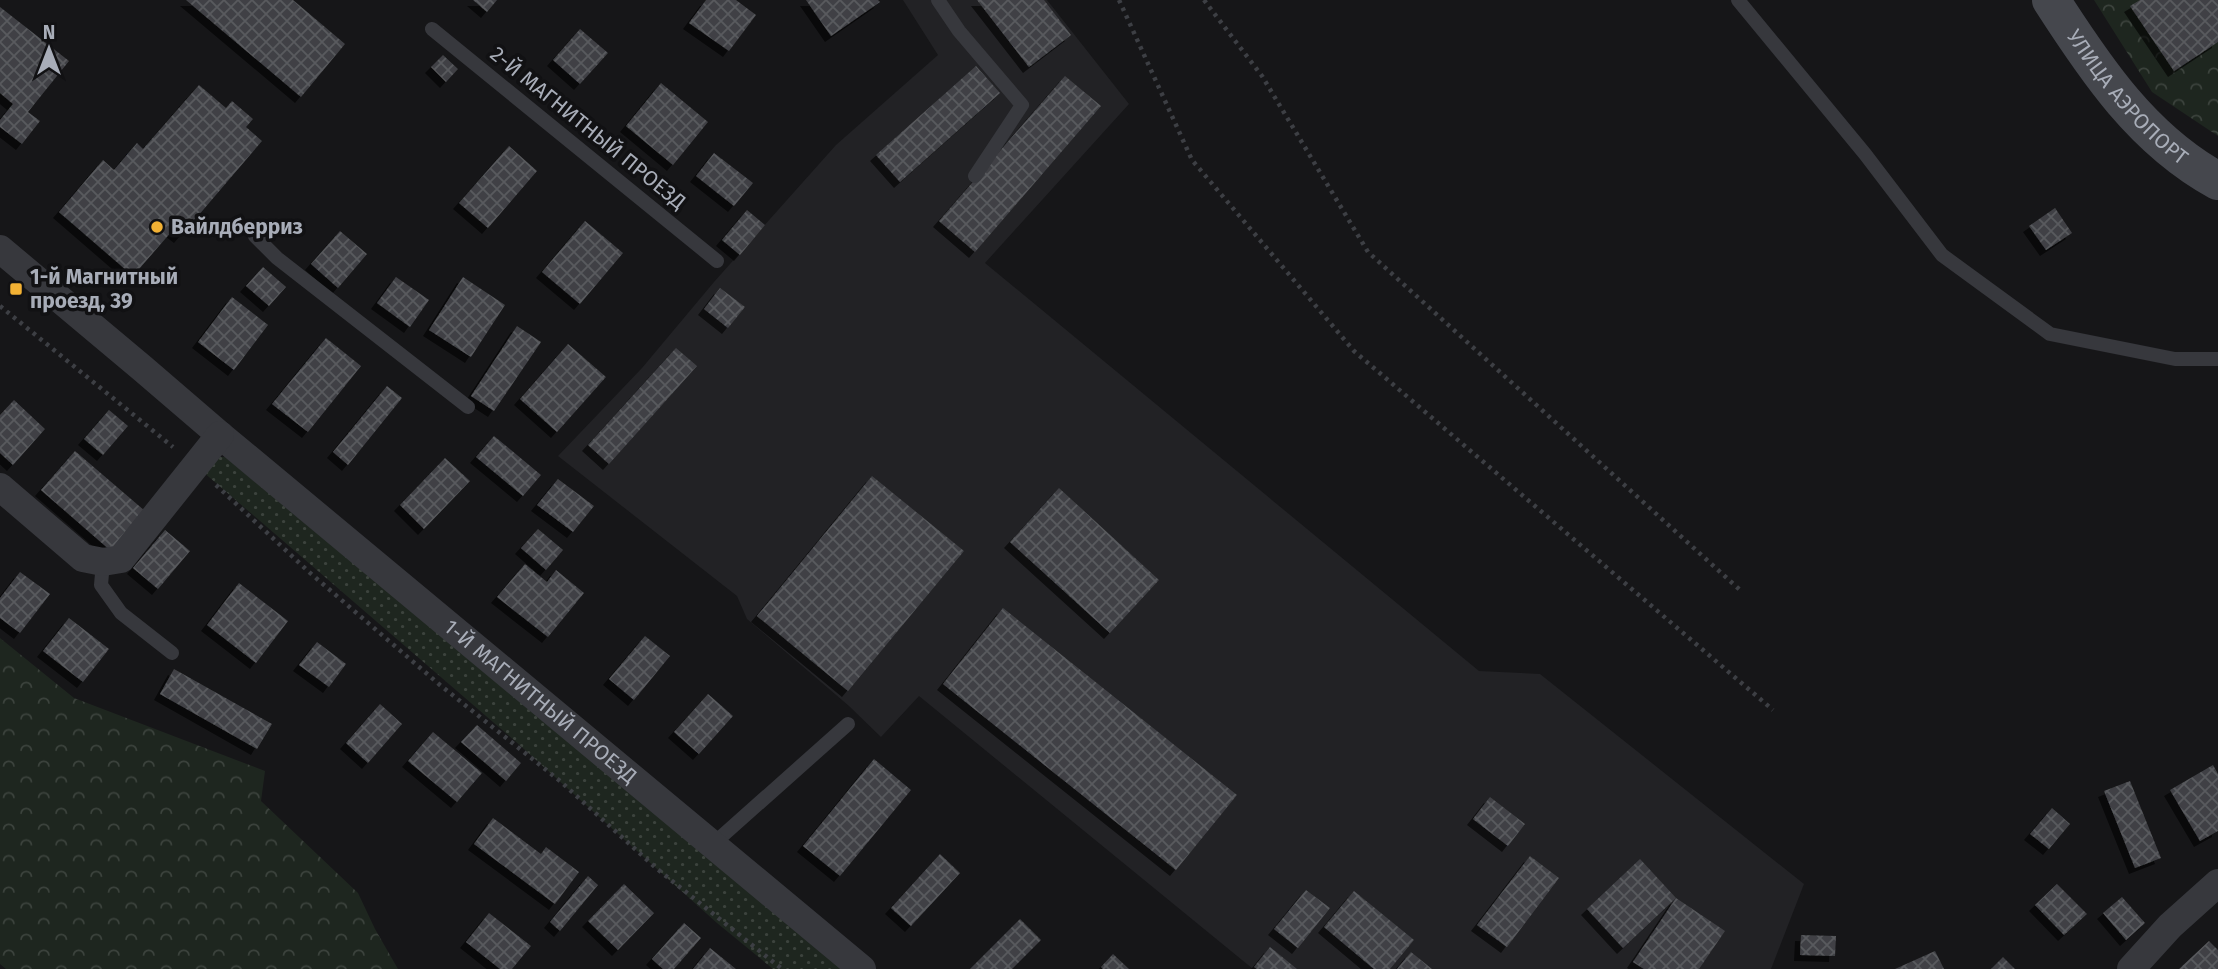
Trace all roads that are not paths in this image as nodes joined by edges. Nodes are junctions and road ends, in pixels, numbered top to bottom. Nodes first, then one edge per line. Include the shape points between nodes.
1 (938, 0) edge
2 (1738, 0) edge
3 (2051, 0) edge
4 (432, 29) dead end
5 (975, 176) dead end
6 (2218, 181) edge
7 (256, 236) dead end
8 (0, 249) edge
9 (717, 261) dead end
10 (2218, 359) edge
11 (468, 407) dead end
12 (220, 435) junction
13 (0, 487) edge
14 (103, 562) junction
15 (172, 653) dead end
16 (848, 724) dead end
17 (712, 845) junction
18 (2218, 883) edge
19 (862, 969) edge
20 (2131, 969) edge

1 - 5 lane via 1022,105
2 - 10 lane via 1942,255 2050,334 2175,359
3 - 6 main road, УЛИЦА АЭРОПОРТ via 2138,119 2179,156
4 - 9 lane, 2-Й МАГНИТНЫЙ ПРОЕЗД
7 - 11 lane via 277,258
8 - 12 street, 1-Й МАГНИТНЫЙ ПРОЕЗД
12 - 14 street via 121,559
12 - 17 street, 1-Й МАГНИТНЫЙ ПРОЕЗД
13 - 14 street via 83,558
14 - 15 lane via 101,585 121,613
16 - 17 lane
17 - 19 street, 1-Й МАГНИТНЫЙ ПРОЕЗД
18 - 20 street

